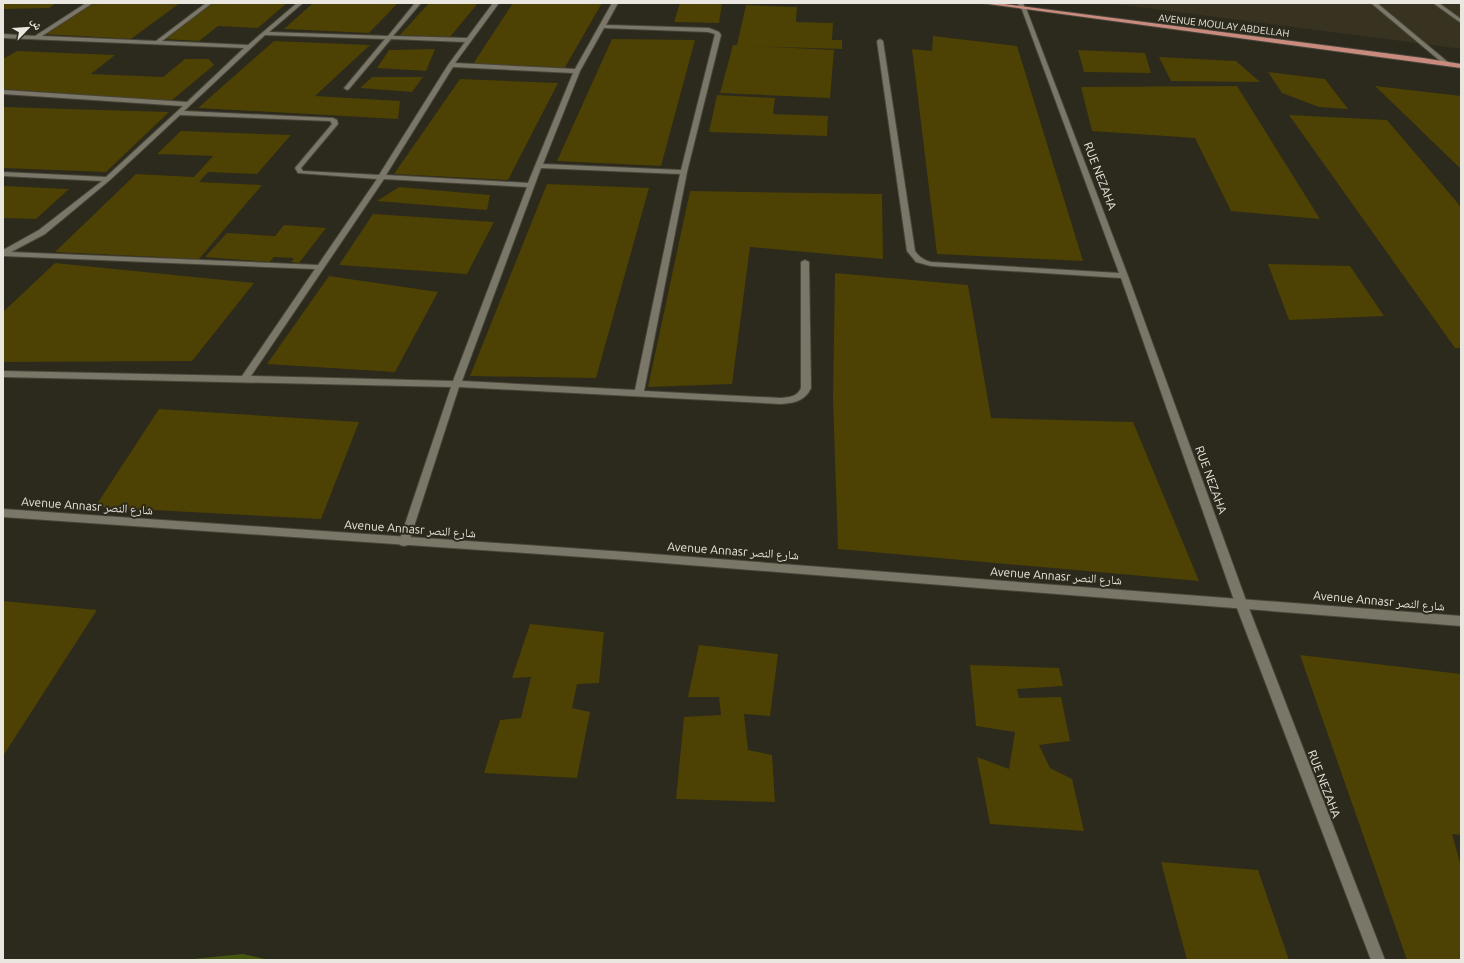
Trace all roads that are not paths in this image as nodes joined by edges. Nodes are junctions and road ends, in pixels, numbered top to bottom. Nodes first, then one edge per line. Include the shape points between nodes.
1 (90, 3) edge
2 (209, 3) edge
3 (300, 3) edge
4 (418, 3) edge
5 (496, 3) edge
6 (615, 3) edge
7 (984, 3) edge
8 (1374, 3) edge
9 (1436, 3) edge
10 (1022, 6) edge
11 (1461, 21) edge
12 (602, 26) junction
13 (264, 33) junction
14 (3, 36) edge
15 (37, 37) junction
16 (390, 37) junction
17 (469, 40) junction
18 (880, 41) dead end
19 (157, 43) junction
20 (250, 47) junction
21 (452, 64) junction
22 (1447, 64) junction
23 (1461, 66) edge
24 (577, 71) junction
25 (347, 88) dead end
26 (3, 92) edge
27 (188, 104) junction
28 (179, 113) junction
29 (538, 166) junction
30 (684, 172) junction
31 (3, 174) edge
32 (381, 178) junction
33 (108, 179) junction
34 (531, 185) junction
35 (3, 253) edge
36 (805, 262) dead end
37 (320, 267) junction
38 (1124, 276) junction
39 (3, 374) edge
40 (245, 379) junction
41 (456, 384) junction
42 (639, 394) junction
43 (3, 513) edge
44 (404, 542) junction
45 (1241, 603) junction
46 (1461, 621) edge
47 (1378, 960) edge

1 - 15 street
2 - 19 street
3 - 13 street
4 - 16 street
5 - 17 street
6 - 12 street
7 - 10 main road, AVENUE MOULAY ABDELLAH
8 - 22 street
9 - 11 street
10 - 22 main road, AVENUE MOULAY ABDELLAH
10 - 38 street, RUE NEZAHA
12 - 24 street
12 - 30 street via 709,30 717,33
13 - 16 street
13 - 20 street
14 - 15 street
15 - 19 street
16 - 17 street
16 - 25 street
17 - 21 street
18 - 38 street via 910,251 914,257 931,264
19 - 20 street
20 - 27 street
21 - 24 street
21 - 32 street
22 - 23 main road, AVENUE MOULAY ABDELLAH
24 - 29 street
26 - 27 street
27 - 28 street
28 - 32 street via 331,118 335,124 298,168 300,172
28 - 33 street
29 - 30 street
29 - 34 street
30 - 42 street
31 - 33 street
32 - 34 street
32 - 37 street
33 - 35 street via 42,232
34 - 41 street
35 - 37 street
36 - 42 street via 804,394 796,399 781,401
37 - 40 street
38 - 45 street, RUE NEZAHA
39 - 40 street
40 - 41 street
41 - 42 street
41 - 44 street
43 - 44 street, Avenue Annasr شارع النصر
44 - 45 street, Avenue Annasr شارع النصر via 626,556
45 - 46 street, Avenue Annasr شارع النصر
45 - 47 street, RUE NEZAHA

